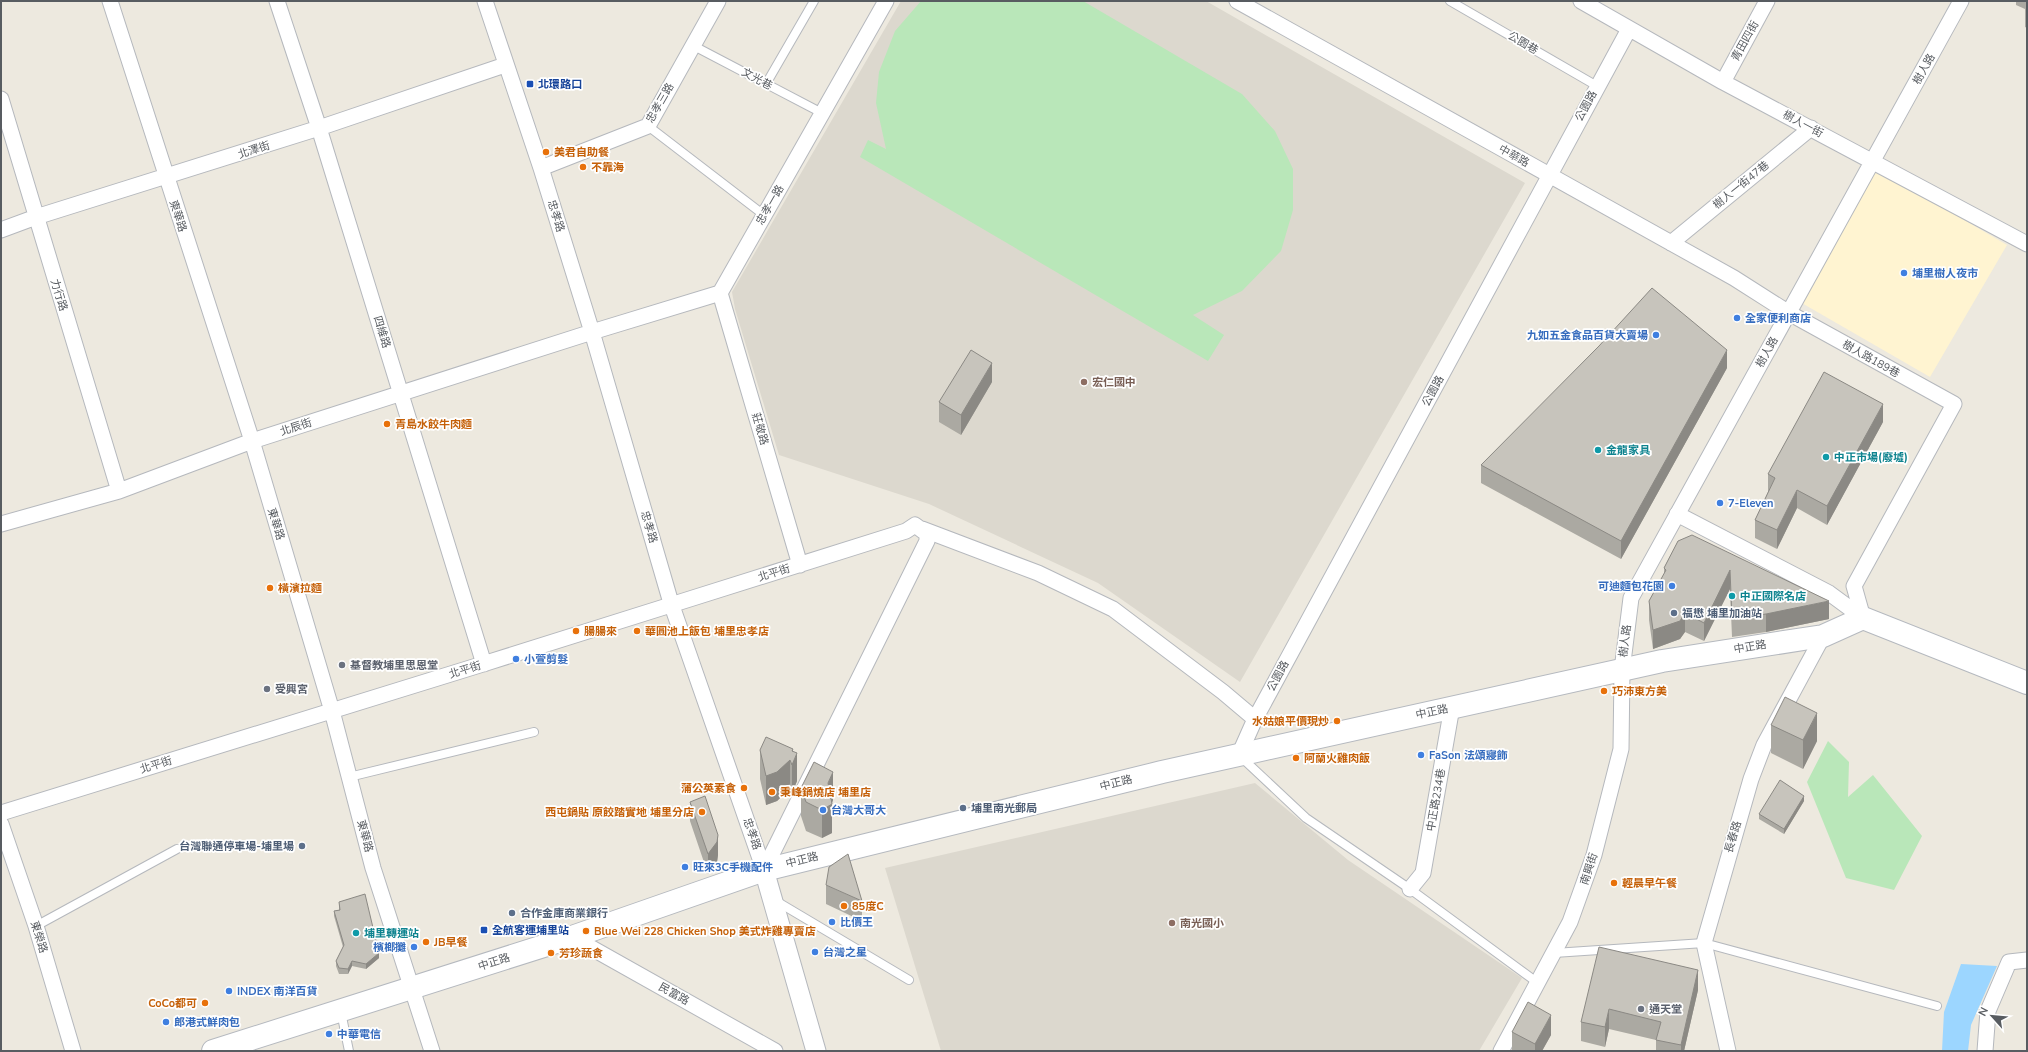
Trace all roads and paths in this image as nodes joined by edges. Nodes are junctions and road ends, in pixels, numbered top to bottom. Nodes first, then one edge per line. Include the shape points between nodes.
1 (110, 1) edge
2 (277, 1) edge
3 (485, 1) edge
4 (718, 1) edge
5 (814, 1) edge
6 (886, 1) edge
7 (1237, 1) edge
8 (1450, 1) edge
9 (1766, 1) edge
10 (1961, 1) edge
11 (1588, 3) edge
12 (1629, 29) junction
13 (692, 45) junction
14 (505, 65) junction
15 (1723, 82) junction
16 (766, 84) junction
17 (1597, 86) junction
18 (1, 98) edge
19 (822, 114) junction
20 (648, 126) junction
21 (319, 128) junction
22 (1811, 128) junction
23 (1872, 161) junction
24 (541, 168) junction
25 (1549, 176) junction
26 (166, 178) junction
27 (764, 215) junction
28 (36, 217) junction
29 (1, 230) edge
30 (1671, 243) junction
31 (2027, 244) edge
32 (720, 293) junction
33 (1789, 313) junction
34 (592, 332) junction
35 (401, 394) junction
36 (252, 441) junction
37 (119, 491) junction
38 (1677, 514) junction
39 (1, 524) edge
40 (922, 529) junction
41 (800, 565) junction
42 (671, 604) junction
43 (1863, 618) junction
44 (1823, 636) junction
45 (484, 664) junction
46 (1622, 670) junction
47 (2027, 683) edge
48 (1452, 707) junction
49 (332, 711) junction
50 (1255, 719) junction
51 (534, 732) dead end
52 (1239, 755) junction
53 (349, 777) junction
54 (1, 813) edge
55 (1, 824) edge
56 (177, 849) dead end
57 (764, 870) junction
58 (1410, 889) junction
59 (772, 898) junction
60 (36, 926) junction
61 (572, 937) junction
62 (1704, 943) junction
63 (1554, 953) junction
64 (2027, 960) edge
65 (909, 980) dead end
66 (1538, 983) junction
67 (412, 988) junction
68 (1937, 1006) dead end
69 (340, 1012) junction
70 (73, 1051) edge
71 (213, 1051) edge
72 (349, 1051) edge
73 (432, 1051) edge
74 (775, 1051) edge
75 (816, 1051) edge
76 (1501, 1051) edge
77 (1728, 1051) edge
78 (1985, 1051) edge

1 - 26 street, 東華路
2 - 21 street, 四維路
3 - 14 street, 忠孝路
4 - 13 street, 忠孝三路
5 - 16 lane
6 - 19 street, 忠孝一路
7 - 25 street, 中華路
8 - 17 lane, 公園巷
9 - 15 street, 青田四街
10 - 23 street, 樹人路
11 - 12 street, 樹人一街
12 - 15 street, 樹人一街
12 - 17 street, 公園路
13 - 16 lane, 文光巷
13 - 20 street, 忠孝三路
14 - 21 street, 北澤街
14 - 24 street, 忠孝路
15 - 22 street, 樹人一街
16 - 19 lane, 文光巷
17 - 25 street, 公園路
18 - 28 street, 力行路
19 - 27 street, 忠孝一路
20 - 24 street, 忠孝三路
20 - 27 lane
21 - 26 street, 北澤街
21 - 35 street, 四維路
22 - 23 street, 樹人一街
22 - 30 street, 樹人一街47巷
23 - 31 street, 樹人一街
23 - 33 street, 樹人路
24 - 34 street, 忠孝路
25 - 30 street, 中華路
25 - 50 street, 公園路
26 - 28 street, 北澤街
26 - 36 street, 東華路
27 - 32 street, 忠孝一路
28 - 29 street, 北澤街
28 - 37 street, 力行路
30 - 33 street, 中華路 via 1734,278
32 - 34 street
32 - 41 street, 莊敬路
33 - 38 street, 樹人路
33 - 43 street, 樹人路189巷 via 1954,404 1854,586
34 - 35 street, 北辰街
34 - 42 street, 忠孝路
35 - 36 street, 北辰街
35 - 45 street, 四維路
36 - 37 street, 北辰街
36 - 49 street, 東華路
37 - 39 street, 北辰街
38 - 43 street via 1830,593
38 - 46 street, 樹人路 via 1631,598
40 - 41 street, 北平街 via 915,524 906,531
40 - 50 street via 1038,573 1113,609
40 - 57 street via 927,534 927,541
41 - 42 street, 北平街
42 - 45 street, 北平街
42 - 57 street, 忠孝路
43 - 44 main road, 中正路
43 - 47 main road
44 - 46 main road, 中正路 via 1662,661
44 - 62 street, 長春路 via 1764,745 1751,779
45 - 49 street, 北平街
46 - 48 main road, 中正路
46 - 63 street, 南興街 via 1621,749 1594,855 1570,922
48 - 52 main road, 中正路
48 - 58 street, 中正路234巷 via 1423,873
49 - 53 street, 東華路
49 - 54 street, 北平街
50 - 52 street, 公園路
51 - 53 lane
52 - 57 main road, 中正路
52 - 58 lane via 1306,818
53 - 67 street, 東華路 via 373,868
55 - 60 street, 東榮路
56 - 60 lane
57 - 59 street, 忠孝路
57 - 61 main road, 中正路
58 - 66 lane
59 - 65 lane
59 - 75 street, 忠孝路
60 - 70 street, 東榮路
61 - 67 main road, 中正路
61 - 74 street, 民富路
62 - 63 lane
62 - 68 lane
62 - 77 street, 長春路
63 - 66 street, 南興街
64 - 78 street via 2009,962 1988,1011
66 - 76 street, 南興街
67 - 69 main road, 中正路
67 - 73 street, 東華路
69 - 71 main road, 中正路
69 - 72 lane

